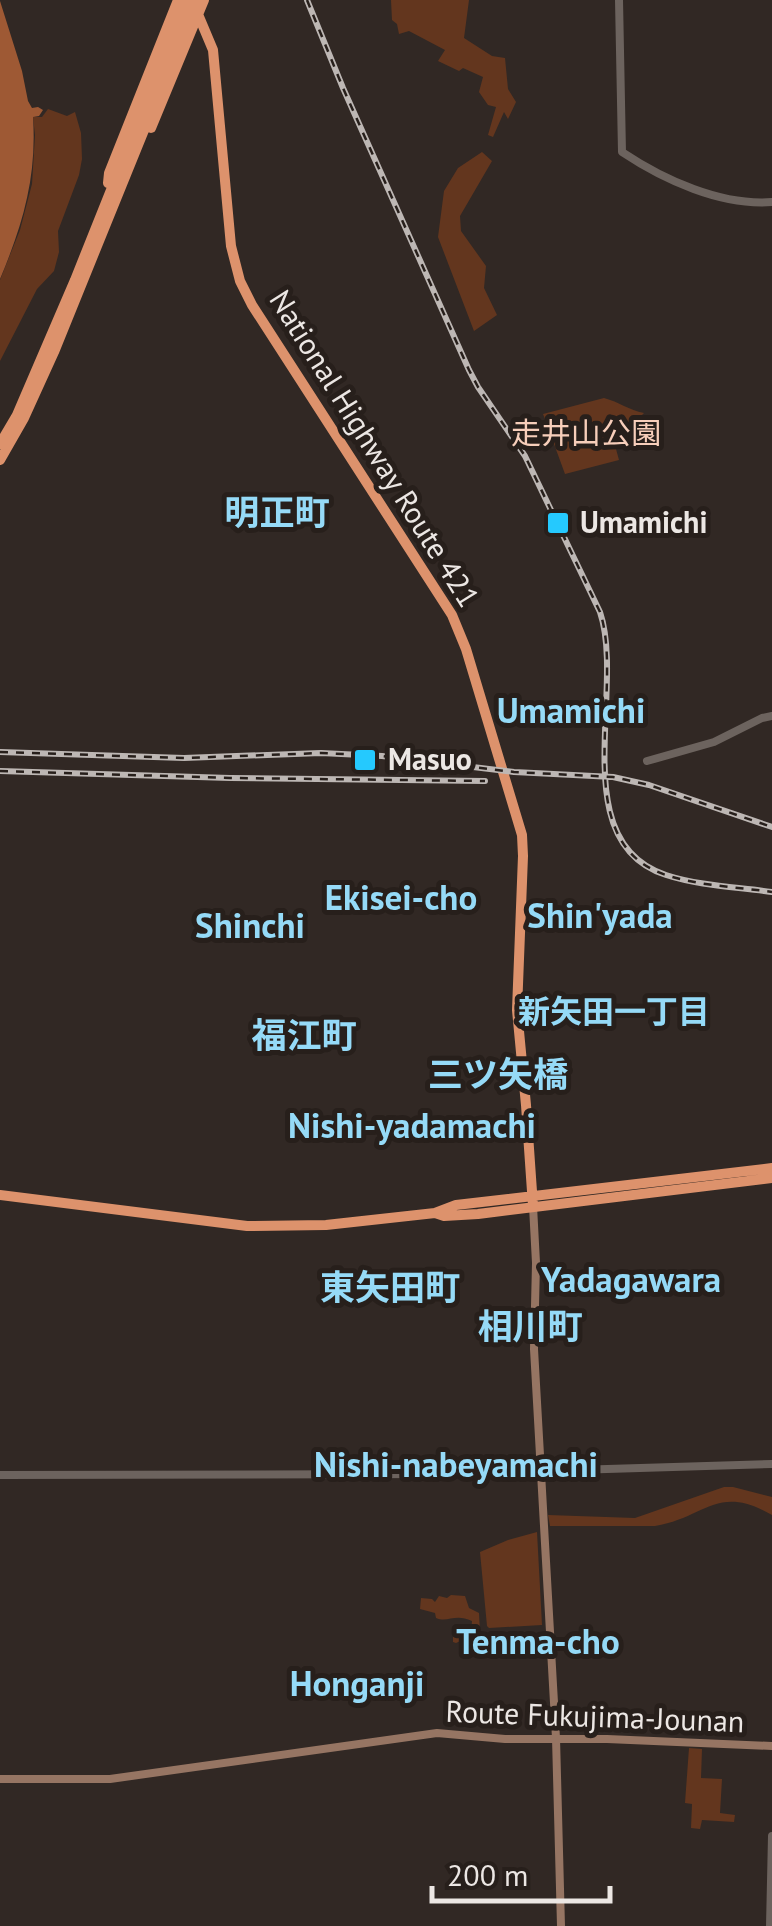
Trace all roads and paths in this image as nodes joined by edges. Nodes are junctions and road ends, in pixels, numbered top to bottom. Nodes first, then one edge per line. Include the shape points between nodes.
1 (204, 0) edge
2 (619, 0) edge
3 (190, 4) edge
4 (772, 202) edge
5 (0, 444) edge
6 (0, 460) edge
7 (772, 716) edge
8 (646, 761) dead end
9 (772, 1168) edge
10 (772, 1178) edge
11 (0, 1196) edge
12 (532, 1201) junction
13 (772, 1464) edge
14 (542, 1471) junction
15 (0, 1475) edge
16 (556, 1738) junction
17 (772, 1746) edge
18 (0, 1779) edge
19 (772, 1836) edge
20 (561, 1926) edge
21 (770, 1926) edge

1 - 3 highway
2 - 4 street via 622,152 710,196
3 - 5 highway via 109,173 106,199 75,280
3 - 6 highway via 118,210
3 - 12 highway, National Highway Route 421 via 213,50 240,281 457,624 522,838 517,1010
7 - 8 street via 704,746
9 - 12 highway
10 - 12 highway
11 - 12 highway via 247,1226 314,1226
12 - 14 main road
13 - 14 street
14 - 15 street
14 - 16 main road
16 - 17 main road, Route Fukujima-Jounan
16 - 18 main road, Route Fukujima-Jounan via 436,1733 110,1779
16 - 20 main road
19 - 21 street

